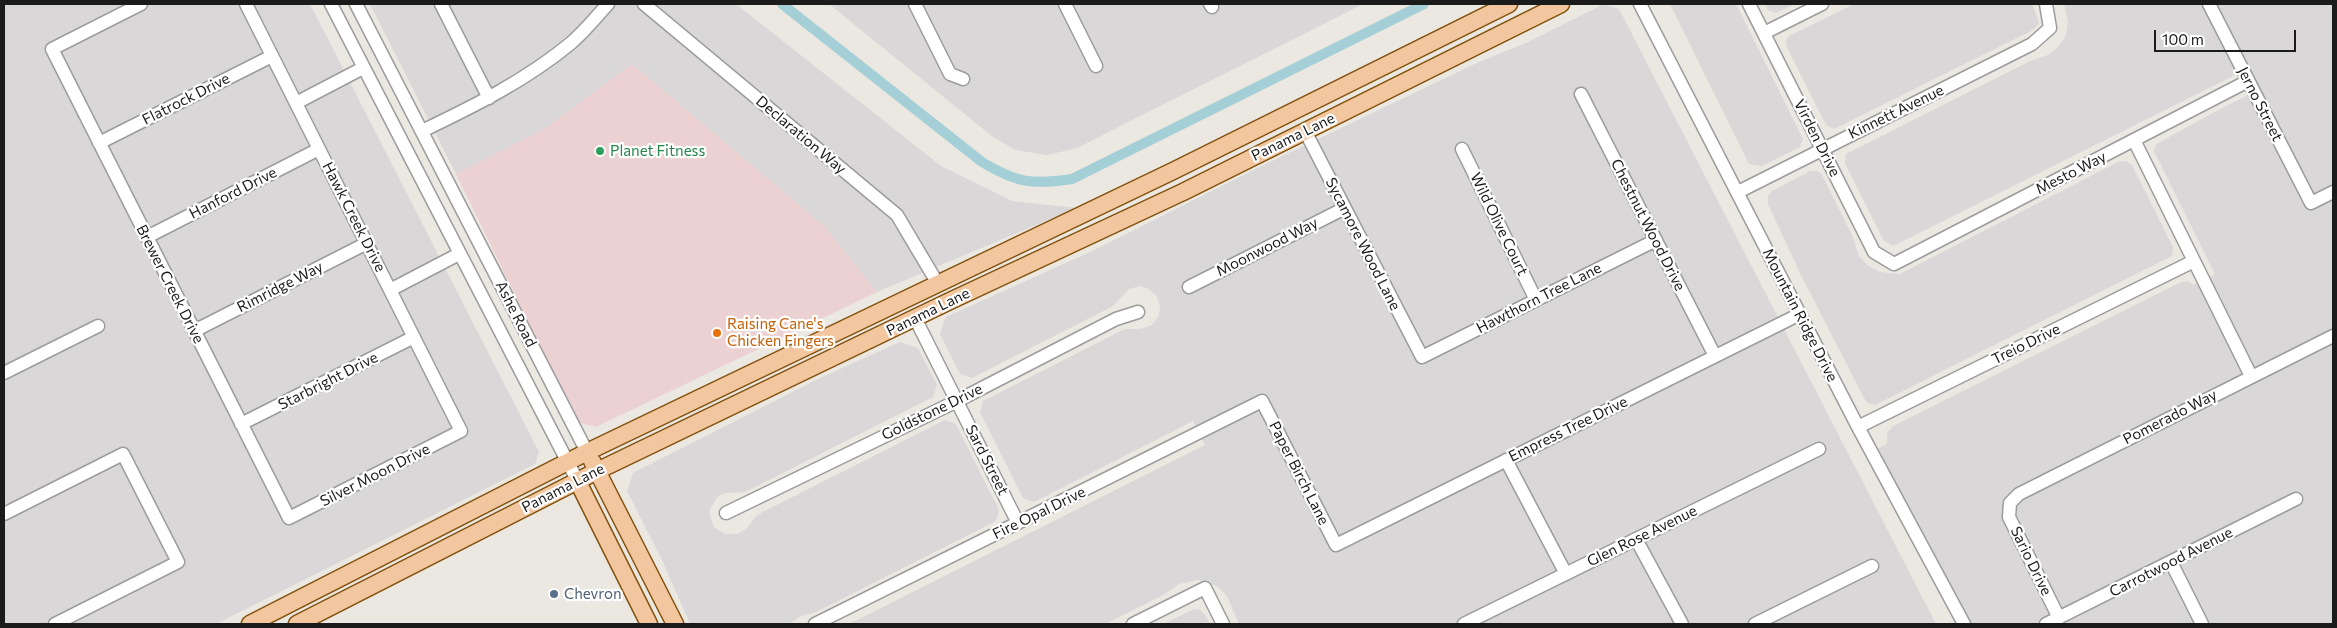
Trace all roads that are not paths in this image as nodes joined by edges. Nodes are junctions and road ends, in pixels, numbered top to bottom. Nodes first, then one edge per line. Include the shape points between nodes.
1 (141, 4) edge
2 (246, 4) edge
3 (331, 4) edge
4 (356, 4) edge
5 (441, 4) edge
6 (608, 4) edge
7 (644, 4) edge
8 (915, 4) edge
9 (1065, 4) edge
10 (1509, 4) edge
11 (1561, 4) edge
12 (1640, 4) edge
13 (1749, 4) edge
14 (1822, 4) edge
15 (2046, 4) edge
16 (2209, 4) edge
17 (1764, 33) junction
18 (272, 56) junction
19 (1096, 66) dead end
20 (363, 68) junction
21 (1360, 78) junction
22 (963, 79) dead end
23 (2248, 81) junction
24 (1581, 94) dead end
25 (489, 98) junction
26 (296, 103) junction
27 (422, 131) junction
28 (1305, 131) junction
29 (2134, 140) junction
30 (99, 143) junction
31 (1823, 148) junction
32 (1462, 149) dead end
33 (319, 150) junction
34 (1738, 192) junction
35 (2333, 192) edge
36 (1345, 208) junction
37 (147, 237) junction
38 (1656, 240) junction
39 (367, 243) junction
40 (459, 254) junction
41 (2194, 261) junction
42 (1894, 264) joint
43 (938, 284) junction
44 (1189, 287) dead end
45 (390, 290) junction
46 (1536, 300) junction
47 (1138, 312) dead end
48 (1800, 314) junction
49 (915, 318) junction
50 (98, 326) dead end
51 (194, 330) junction
52 (2333, 336) edge
53 (414, 337) junction
54 (1715, 356) junction
55 (1422, 357) joint
56 (4, 374) edge
57 (2251, 376) junction
58 (957, 401) junction
59 (1262, 401) joint
60 (242, 424) junction
61 (1858, 427) junction
62 (461, 431) joint
63 (1819, 449) dead end
64 (588, 452) junction
65 (1506, 460) junction
66 (567, 463) junction
67 (597, 470) junction
68 (577, 480) junction
69 (2296, 499) dead end
70 (2010, 503) joint
71 (726, 512) dead end
72 (4, 514) edge
73 (289, 518) joint
74 (1018, 523) junction
75 (1636, 539) junction
76 (1336, 545) joint
77 (2171, 562) junction
78 (1872, 566) dead end
79 (1566, 574) junction
80 (2059, 618) junction
81 (55, 624) edge
82 (250, 624) edge
83 (296, 624) edge
84 (649, 624) edge
85 (675, 624) edge
86 (815, 624) edge
87 (1133, 624) edge
88 (1223, 624) edge
89 (1464, 624) edge
90 (1682, 624) edge
91 (1756, 624) edge
92 (1964, 624) edge
93 (2046, 624) edge
94 (2202, 624) edge

1 - 30 street, Brewer Creek Drive via 52,49
2 - 18 street, Hawk Creek Drive
3 - 20 street, Ashe Road
4 - 27 street, Ashe Road
5 - 25 street
6 - 25 street via 572,42
7 - 43 street, Declaration Way via 897,216
8 - 22 street via 950,74
9 - 19 street
10 - 21 main road, Panama Lane
11 - 28 main road, Panama Lane
12 - 34 street, Mountain Ridge Drive
13 - 17 street, Virden Drive
14 - 17 street
15 - 31 street, Kinnett Avenue via 2050,28 2032,44
16 - 23 street, Jerno Street
17 - 31 street, Virden Drive
18 - 26 street, Hawk Creek Drive
18 - 30 street, Flatrock Drive
20 - 26 street
20 - 40 street, Ashe Road
21 - 28 main road via 1357,90 1310,116 1304,125
21 - 43 main road, Panama Lane
23 - 29 street, Mesto Way
23 - 35 street, Jerno Street via 2311,203
24 - 38 street, Chestnut Wood Drive
25 - 27 street
26 - 33 street, Hawk Creek Drive
27 - 64 street, Ashe Road
28 - 36 street, Sycamore Wood Lane
28 - 49 main road, Panama Lane
29 - 41 street
29 - 42 street, Mesto Way
30 - 37 street, Brewer Creek Drive
31 - 34 street, Kinnett Avenue
31 - 42 street, Virden Drive via 1874,252
32 - 46 street, Wild Olive Court
33 - 37 street, Hanford Drive
33 - 39 street, Hawk Creek Drive
34 - 48 street, Mountain Ridge Drive
36 - 44 street, Moonwood Way
36 - 55 street, Sycamore Wood Lane
37 - 51 street, Brewer Creek Drive
38 - 46 street, Hawthorn Tree Lane
38 - 54 street, Chestnut Wood Drive
39 - 45 street, Hawk Creek Drive
39 - 51 street, Rimridge Way
40 - 45 street
40 - 66 street, Ashe Road
41 - 57 street
41 - 61 street, Treio Drive
43 - 49 main road
43 - 64 main road, Panama Lane
45 - 53 street, Hawk Creek Drive
46 - 55 street, Hawthorn Tree Lane
47 - 58 street, Goldstone Drive via 1116,319
48 - 54 street, Empress Tree Drive
48 - 61 street, Mountain Ridge Drive
49 - 58 street, Sard Street
49 - 67 main road, Panama Lane
50 - 56 street
51 - 60 street, Brewer Creek Drive
52 - 57 street, Pomerado Way
53 - 60 street, Starbright Drive
53 - 62 street, Hawk Creek Drive
54 - 65 street, Empress Tree Drive
57 - 70 street, Pomerado Way via 2040,482
58 - 71 street, Goldstone Drive
58 - 74 street, Sard Street
59 - 74 street, Fire Opal Drive
59 - 76 street, Paper Birch Lane
60 - 73 street, Brewer Creek Drive
61 - 92 street, Mountain Ridge Drive
62 - 73 street, Silver Moon Drive
63 - 75 street, Glen Rose Avenue
64 - 66 main road, Panama Lane
64 - 67 main road, Ashe Road
65 - 76 street, Empress Tree Drive
65 - 79 street
66 - 68 street, Ashe Road
66 - 82 main road, Panama Lane
67 - 68 main road, Panama Lane
67 - 85 main road, Ashe Road
68 - 83 main road, Panama Lane
68 - 84 main road, Ashe Road
69 - 77 street, Carrotwood Avenue
70 - 80 street, Sario Drive via 2009,517 2015,532
72 - 81 street via 123,454 178,562
74 - 86 street, Fire Opal Drive
75 - 79 street, Glen Rose Avenue
75 - 90 street
77 - 80 street, Carrotwood Avenue
77 - 94 street
78 - 91 street
79 - 89 street, Glen Rose Avenue
80 - 93 street, Carrotwood Avenue
87 - 88 street via 1205,588

